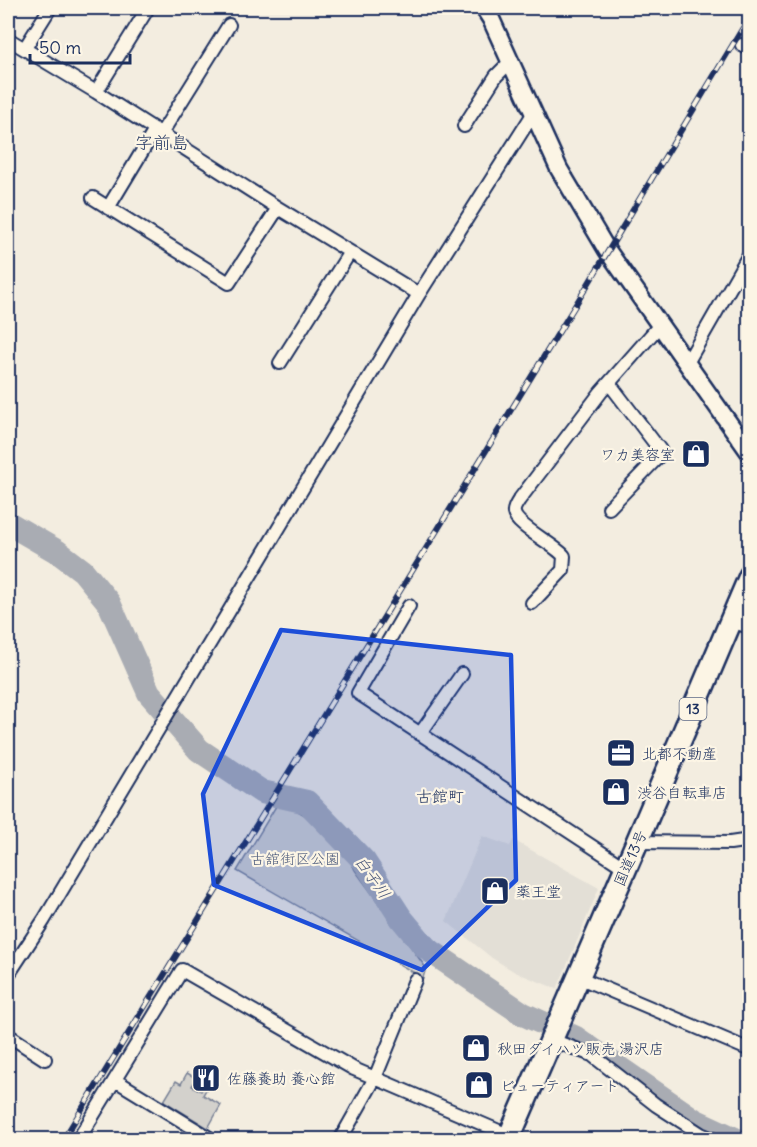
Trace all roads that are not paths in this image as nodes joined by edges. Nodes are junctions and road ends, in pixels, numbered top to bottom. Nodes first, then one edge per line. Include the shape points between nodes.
1 (50, 8) edge
2 (148, 8) edge
3 (483, 8) edge
4 (229, 25) dead end
5 (8, 39) edge
6 (25, 48) junction
7 (510, 62) junction
8 (96, 92) junction
9 (533, 114) junction
10 (464, 126) dead end
11 (158, 132) junction
12 (93, 198) dead end
13 (108, 208) junction
14 (278, 208) junction
15 (350, 252) junction
16 (750, 253) edge
17 (419, 294) junction
18 (660, 325) junction
19 (280, 363) dead end
20 (687, 363) junction
21 (609, 383) junction
22 (750, 453) edge
23 (609, 508) dead end
24 (750, 576) edge
25 (532, 603) dead end
26 (409, 606) dead end
27 (740, 624) edge
28 (462, 674) dead end
29 (420, 734) junction
30 (750, 840) edge
31 (637, 842) junction
32 (625, 868) junction
33 (8, 975) edge
34 (578, 977) junction
35 (415, 980) dead end
36 (8, 1035) edge
37 (552, 1040) junction
38 (750, 1050) edge
39 (45, 1059) dead end
40 (375, 1078) junction
41 (115, 1080) junction
42 (512, 1138) edge
43 (78, 1140) edge
44 (213, 1140) edge
45 (340, 1140) edge
46 (715, 1140) edge

1 - 6 street
2 - 8 street
3 - 7 street
4 - 11 street
5 - 6 street
6 - 8 street
7 - 9 street
7 - 10 street via 496,76
8 - 11 street
9 - 17 street
9 - 18 street via 559,169 607,250
11 - 13 street
11 - 14 street
12 - 13 street
13 - 14 street via 229,283
14 - 15 street
15 - 17 street
15 - 19 street
16 - 20 street
17 - 33 street
18 - 20 street
18 - 21 street
20 - 22 street
21 - 23 street via 660,450 659,456
21 - 25 street via 515,508 518,521 564,556 563,570
24 - 27 highway, 国道13号 / 13
26 - 29 street via 358,693
27 - 31 highway, 国道13号 / 13
28 - 29 street
29 - 32 street
30 - 31 street
31 - 32 highway, 国道13号 / 13
32 - 34 highway, 国道13号 / 13
34 - 37 highway, 国道13号 / 13
34 - 38 street
35 - 40 street
36 - 39 street
37 - 42 highway, 国道13号 / 13
37 - 46 street via 592,1055 656,1105
40 - 41 street via 182,970
40 - 42 street
40 - 45 street
41 - 43 street
41 - 44 street

